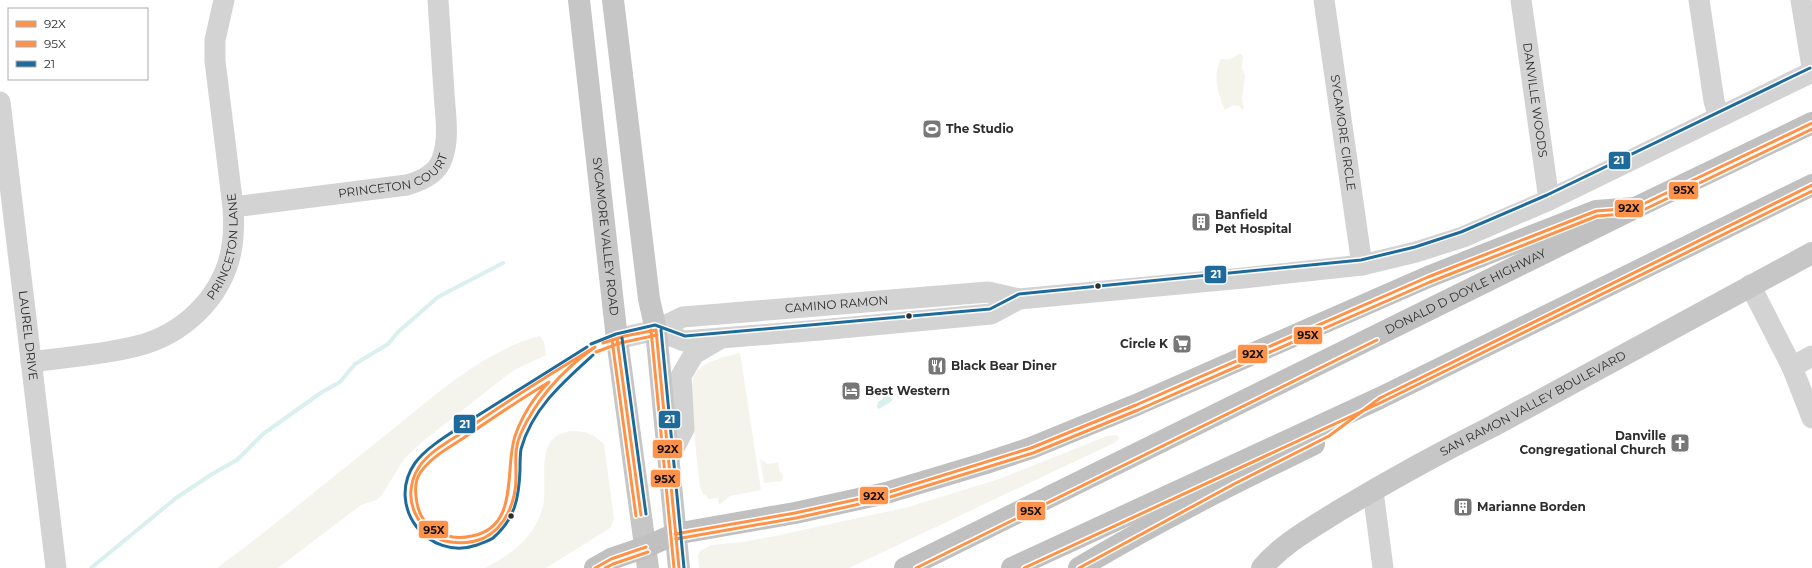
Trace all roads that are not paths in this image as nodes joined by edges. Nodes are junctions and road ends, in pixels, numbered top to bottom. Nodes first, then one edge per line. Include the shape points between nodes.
1 (224, 0) edge
2 (438, 0) edge
3 (579, 0) edge
4 (613, 0) edge
5 (1324, 0) edge
6 (1521, 0) edge
7 (1699, 0) edge
8 (1801, 0) edge
9 (1812, 67) edge
10 (1812, 72) edge
11 (0, 102) edge
12 (1719, 116) junction
13 (1812, 123) edge
14 (1812, 185) edge
15 (1549, 200) junction
16 (233, 207) junction
17 (1635, 208) junction
18 (1812, 252) edge
19 (1362, 265) junction
20 (1750, 285) junction
21 (1019, 299) junction
22 (656, 330) junction
23 (721, 338) junction
24 (617, 339) junction
25 (1812, 356) edge
26 (31, 362) junction
27 (1792, 367) junction
28 (1380, 398) junction
29 (1812, 418) edge
30 (669, 458) junction
31 (1373, 491) junction
32 (675, 534) junction
33 (647, 558) edge
34 (56, 568) edge
35 (595, 568) edge
36 (679, 568) edge
37 (905, 568) edge
38 (1012, 568) edge
39 (1079, 568) edge
40 (1262, 568) edge
41 (1383, 568) edge

1 - 16 street, PRINCETON LANE via 215,40 215,61
2 - 16 street, PRINCETON COURT via 446,125 442,160 436,169 420,181 407,185
3 - 24 main road, SYCAMORE VALLEY ROAD
4 - 22 main road
5 - 19 street, SYCAMORE CIRCLE
6 - 15 street, DANVILLE WOODS
7 - 12 street via 1714,101
8 - 9 street
10 - 12 street, CAMINO RAMON
11 - 26 street, LAUREL DRIVE
12 - 15 street, CAMINO RAMON
13 - 17 highway, DONALD D DOYLE HIGHWAY
14 - 28 highway
15 - 19 street, CAMINO RAMON via 1463,237
16 - 26 street, PRINCETON LANE via 234,230 226,269 209,300 181,326 159,339 138,346
17 - 32 highway via 1596,211 1481,256 1136,405 990,462 864,498
17 - 37 highway, DONALD D DOYLE HIGHWAY
18 - 20 main road, SAN RAMON VALLEY BOULEVARD
19 - 21 street, CAMINO RAMON
20 - 27 street
20 - 31 main road, SAN RAMON VALLEY BOULEVARD
21 - 22 street, CAMINO RAMON via 988,292 683,317
21 - 23 street, CAMINO RAMON via 991,314
22 - 23 street, CAMINO RAMON via 684,341
22 - 24 street, CAMINO RAMON
22 - 30 main road
23 - 30 street via 694,354 681,376 684,429
24 - 33 main road, SYCAMORE VALLEY ROAD
25 - 27 street
26 - 34 street, LAUREL DRIVE
27 - 29 street
28 - 38 highway
28 - 39 highway via 1329,436
30 - 32 main road
31 - 40 main road, SAN RAMON VALLEY BOULEVARD via 1283,547
31 - 41 street
32 - 33 highway
32 - 36 main road
33 - 35 highway via 611,559

